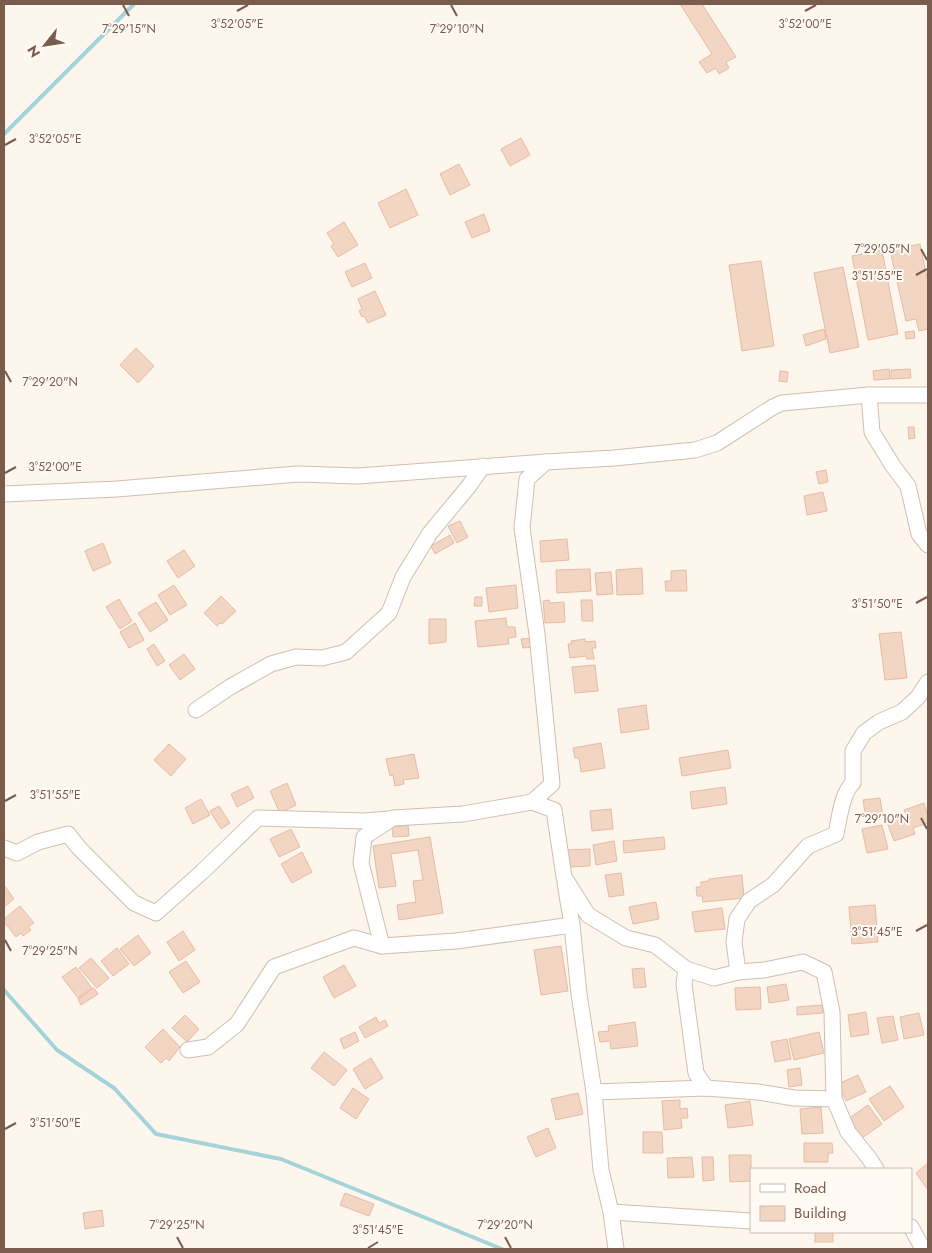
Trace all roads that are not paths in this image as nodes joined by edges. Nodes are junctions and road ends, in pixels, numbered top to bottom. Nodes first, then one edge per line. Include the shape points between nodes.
1 (868, 394) junction
2 (928, 395) edge
3 (546, 462) junction
4 (483, 466) junction
5 (4, 494) edge
6 (928, 545) edge
7 (928, 682) edge
8 (196, 710) dead end
9 (532, 802) junction
10 (393, 818) junction
11 (4, 848) edge
12 (564, 877) junction
13 (572, 925) junction
14 (382, 946) junction
15 (686, 970) junction
16 (738, 972) junction
17 (188, 1050) dead end
18 (706, 1088) junction
19 (594, 1092) junction
20 (834, 1099) junction
21 (875, 1168) edge
22 (611, 1212) junction
23 (750, 1221) edge
24 (912, 1229) edge
25 (616, 1249) edge
26 (924, 1249) edge

1 - 2 street
1 - 3 street via 782,403 717,443 695,450
1 - 6 street via 872,432 908,486 919,534
3 - 4 street
3 - 9 street via 527,479 522,528 537,634 552,784
4 - 5 street via 358,476 298,474 117,490
4 - 8 street via 430,533 403,577 389,613 346,652 322,658 296,657 271,664
7 - 16 street via 902,712 864,734 853,751 854,783 841,809 836,834 808,846 773,885 749,902 737,919 734,942
9 - 10 street via 463,814
9 - 12 street via 554,810
10 - 11 street via 364,821 258,818 156,913 134,903 68,834 38,842 17,853
10 - 14 street via 364,837 361,863
12 - 13 street
12 - 15 street via 588,915 626,938 655,945
13 - 14 street via 456,941
13 - 19 street
14 - 17 street via 354,938 274,967 237,1024 208,1046
15 - 16 street via 714,978
15 - 18 street via 684,984 696,1074
16 - 20 street via 803,962 824,972 832,1012
18 - 19 street
18 - 20 street
19 - 22 street via 601,1170
20 - 21 street via 848,1132
22 - 23 street
22 - 25 street
24 - 26 street

